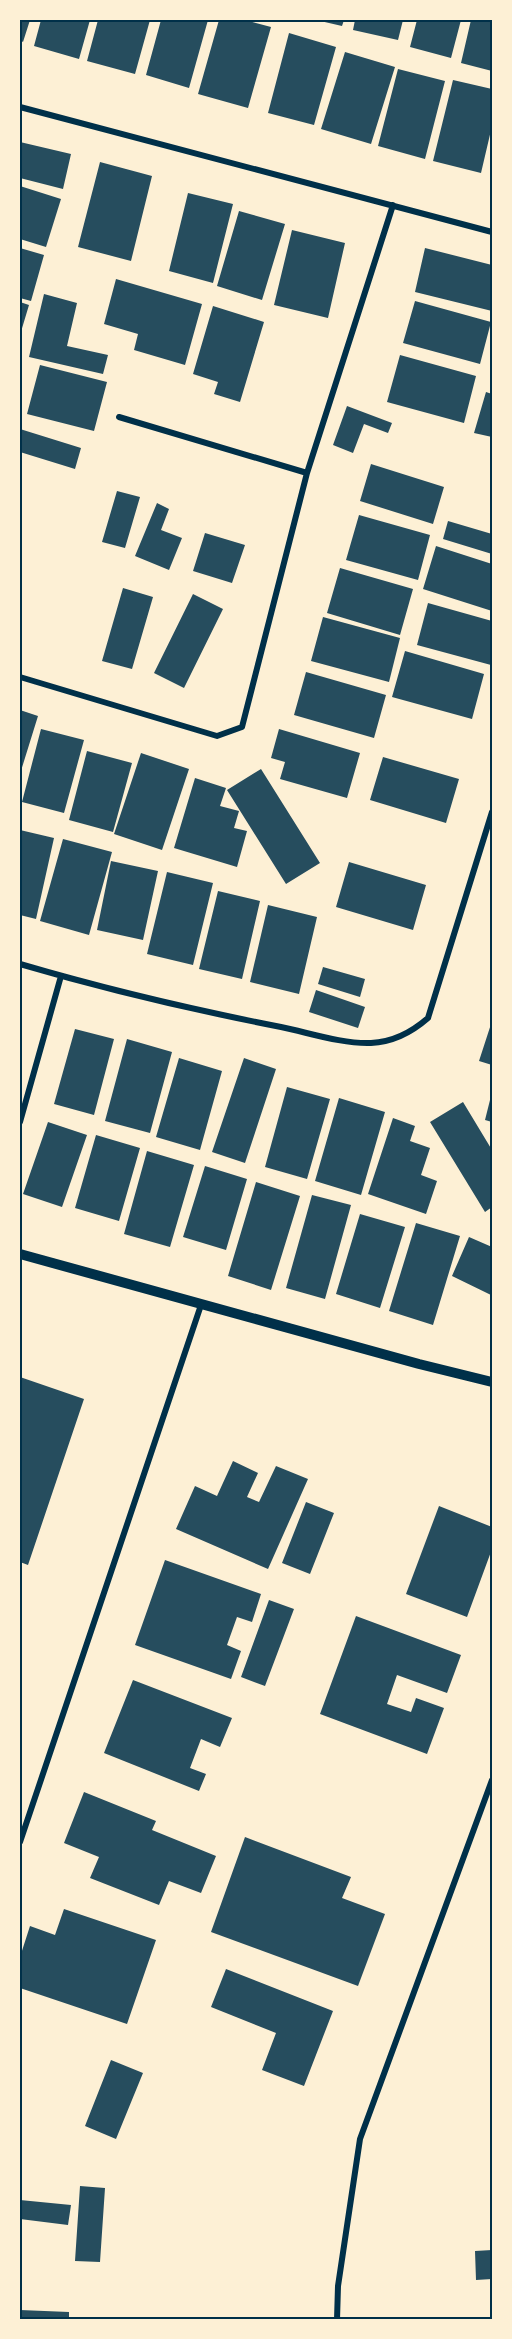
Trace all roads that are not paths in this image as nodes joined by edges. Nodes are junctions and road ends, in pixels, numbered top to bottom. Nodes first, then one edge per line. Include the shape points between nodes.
1 (20, 107) edge
2 (393, 205) junction
3 (492, 232) edge
4 (120, 417) dead end
5 (307, 473) junction
6 (20, 677) edge
7 (492, 812) edge
8 (20, 964) edge
9 (61, 976) junction
10 (20, 1122) edge
11 (20, 1254) edge
12 (201, 1305) junction
13 (492, 1382) edge
14 (492, 1780) edge
15 (20, 1842) edge
16 (337, 2319) edge

1 - 2 street
2 - 3 street
2 - 5 street
4 - 5 street
5 - 6 street via 242,727 217,735
7 - 9 street via 428,1018 398,1037 370,1043 349,1041
8 - 9 street
9 - 10 street
11 - 12 street
12 - 13 street
12 - 15 street
14 - 16 street via 360,2139 338,2286

